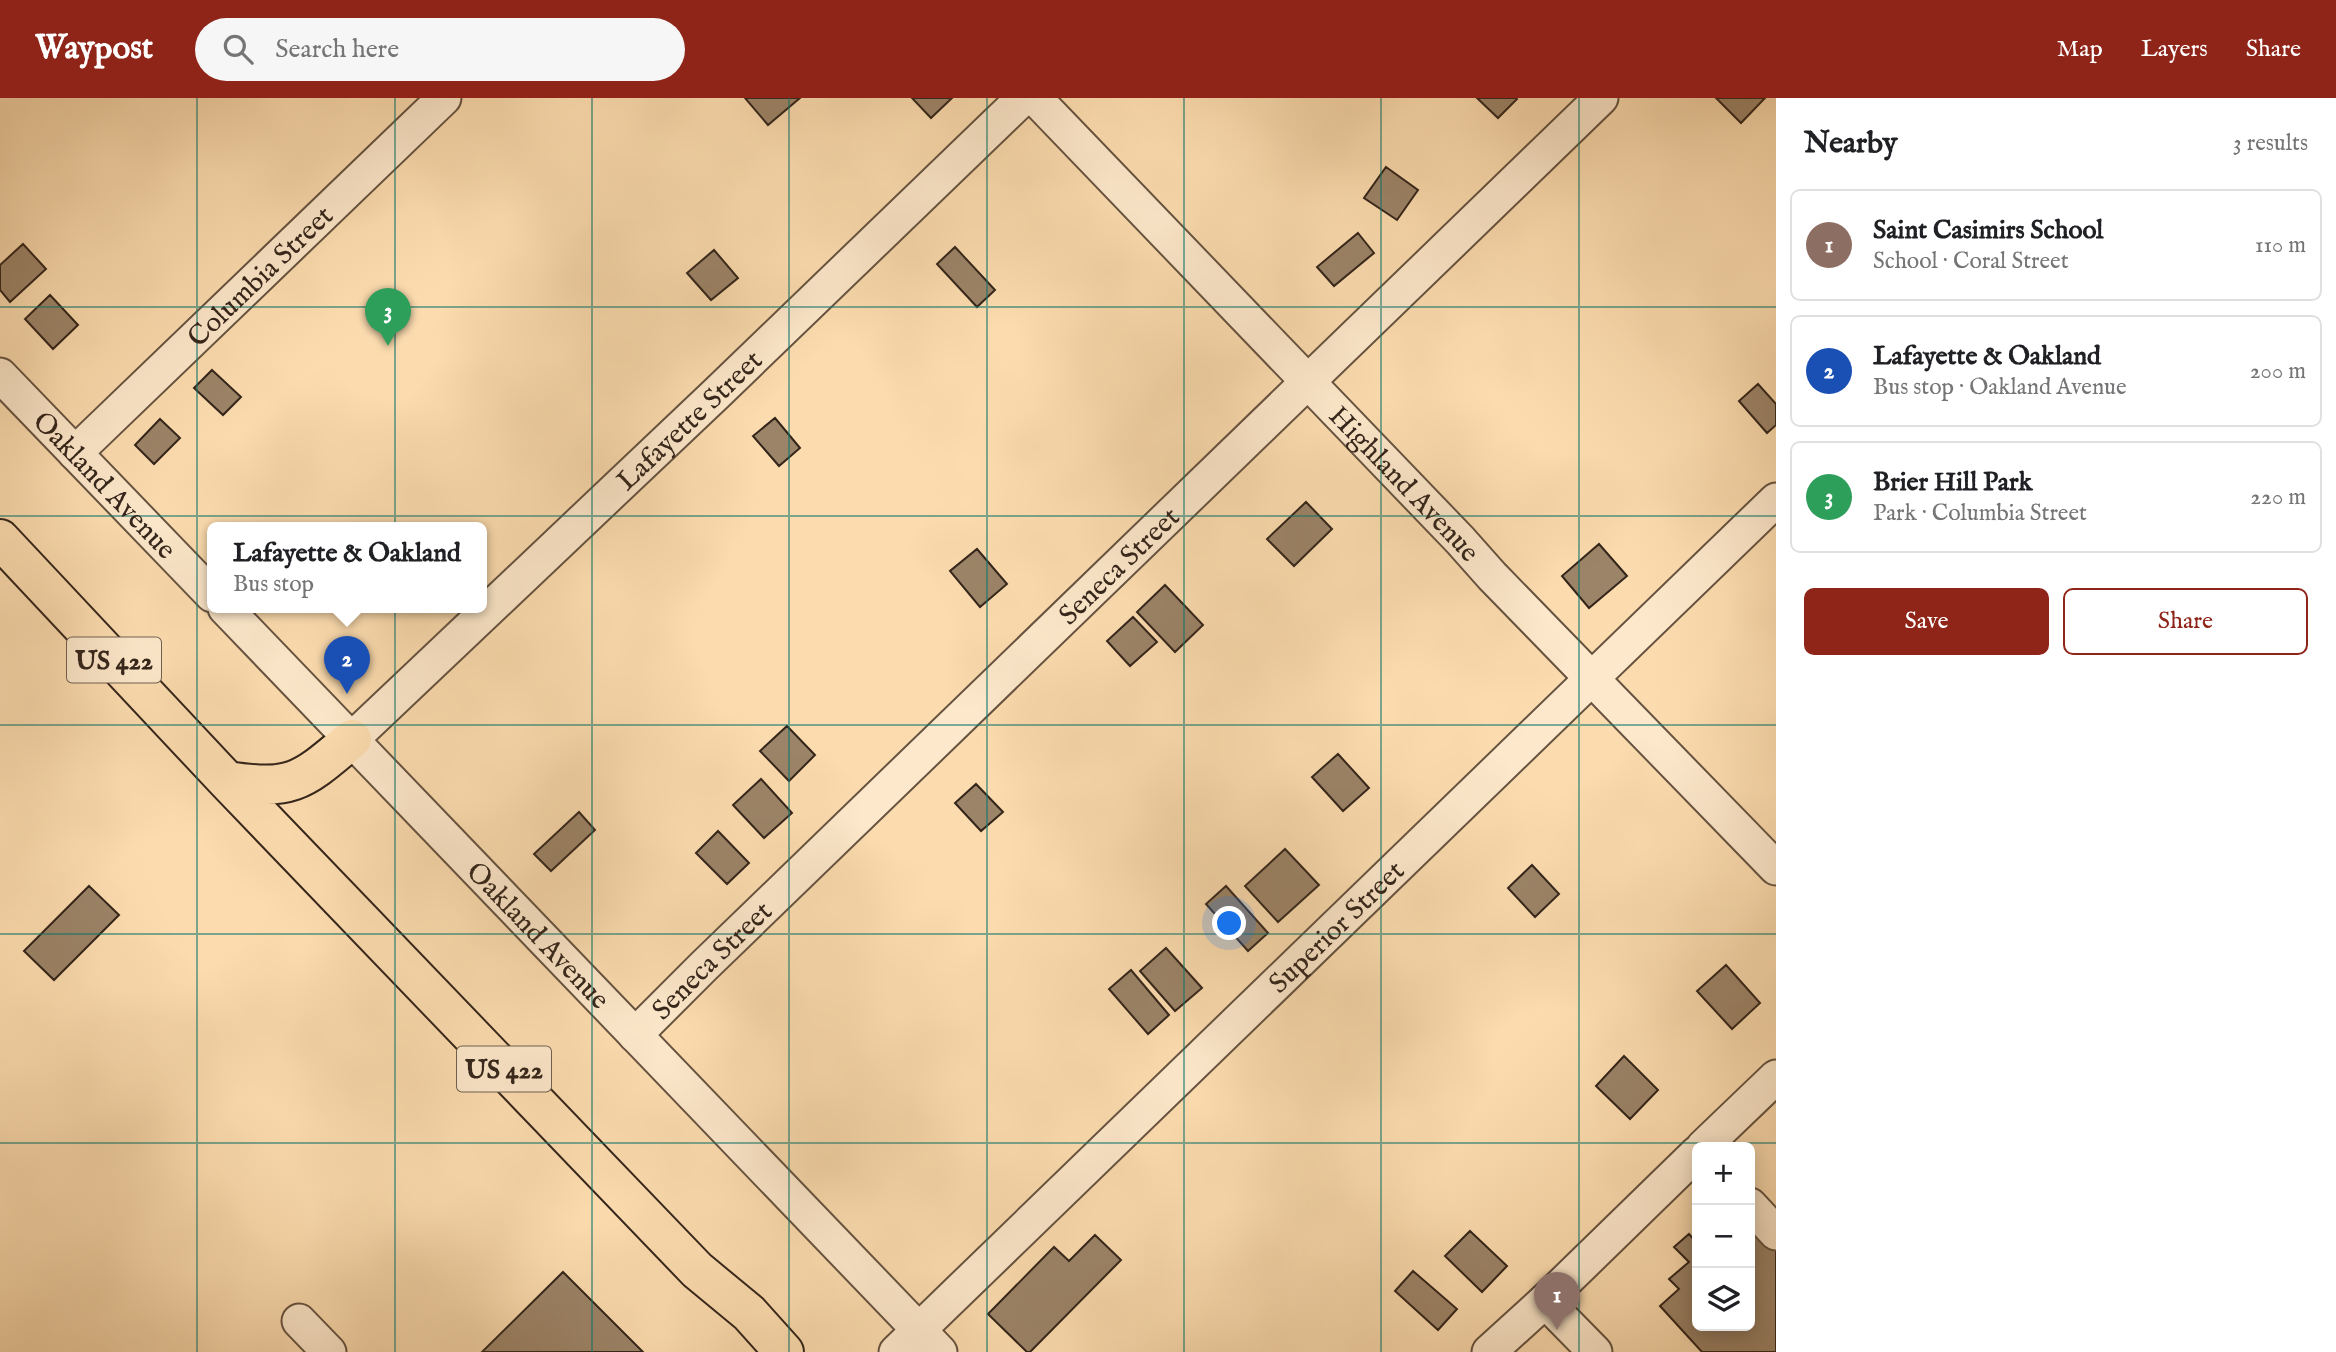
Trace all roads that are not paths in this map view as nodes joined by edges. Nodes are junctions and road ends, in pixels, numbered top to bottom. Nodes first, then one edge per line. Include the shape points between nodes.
1 (444, 98) edge
2 (1023, 98) edge
3 (1035, 98) edge
4 (1601, 98) edge
5 (0, 375) edge
6 (1309, 382) junction
7 (75, 453) junction
8 (1776, 500) edge
9 (0, 539) edge
10 (207, 590) edge
11 (487, 611) edge
12 (230, 613) edge
13 (485, 613) edge
14 (1592, 678) junction
15 (352, 739) junction
16 (227, 781) junction
17 (1776, 868) edge
18 (635, 1035) junction
19 (1776, 1077) edge
20 (1708, 1142) edge
21 (1692, 1158) edge
22 (1755, 1210) edge
23 (1776, 1233) edge
24 (1545, 1301) junction
25 (299, 1321) dead end
26 (918, 1345) edge
27 (329, 1352) edge
28 (785, 1352) edge
29 (1489, 1352) edge
30 (1595, 1352) edge

1 - 7 street, Columbia Street
2 - 11 street, Lafayette Street
3 - 6 street, Highland Avenue
4 - 6 street, Seneca Street
5 - 7 street, Oakland Avenue
6 - 14 street, Highland Avenue
6 - 18 street, Seneca Street
7 - 10 street, Oakland Avenue
8 - 14 street, Superior Street
9 - 16 main road, US 422
12 - 15 street, Oakland Avenue
13 - 15 street, Lafayette Street
14 - 17 street, Highland Avenue
14 - 26 street, Superior Street
15 - 16 main road via 311,774 289,783 259,786
15 - 18 street, Oakland Avenue
16 - 28 main road, US 422 via 698,1270 749,1312
18 - 26 street, Oakland Avenue
19 - 20 street
21 - 24 street
22 - 23 street
24 - 29 street
24 - 30 street
25 - 27 street

